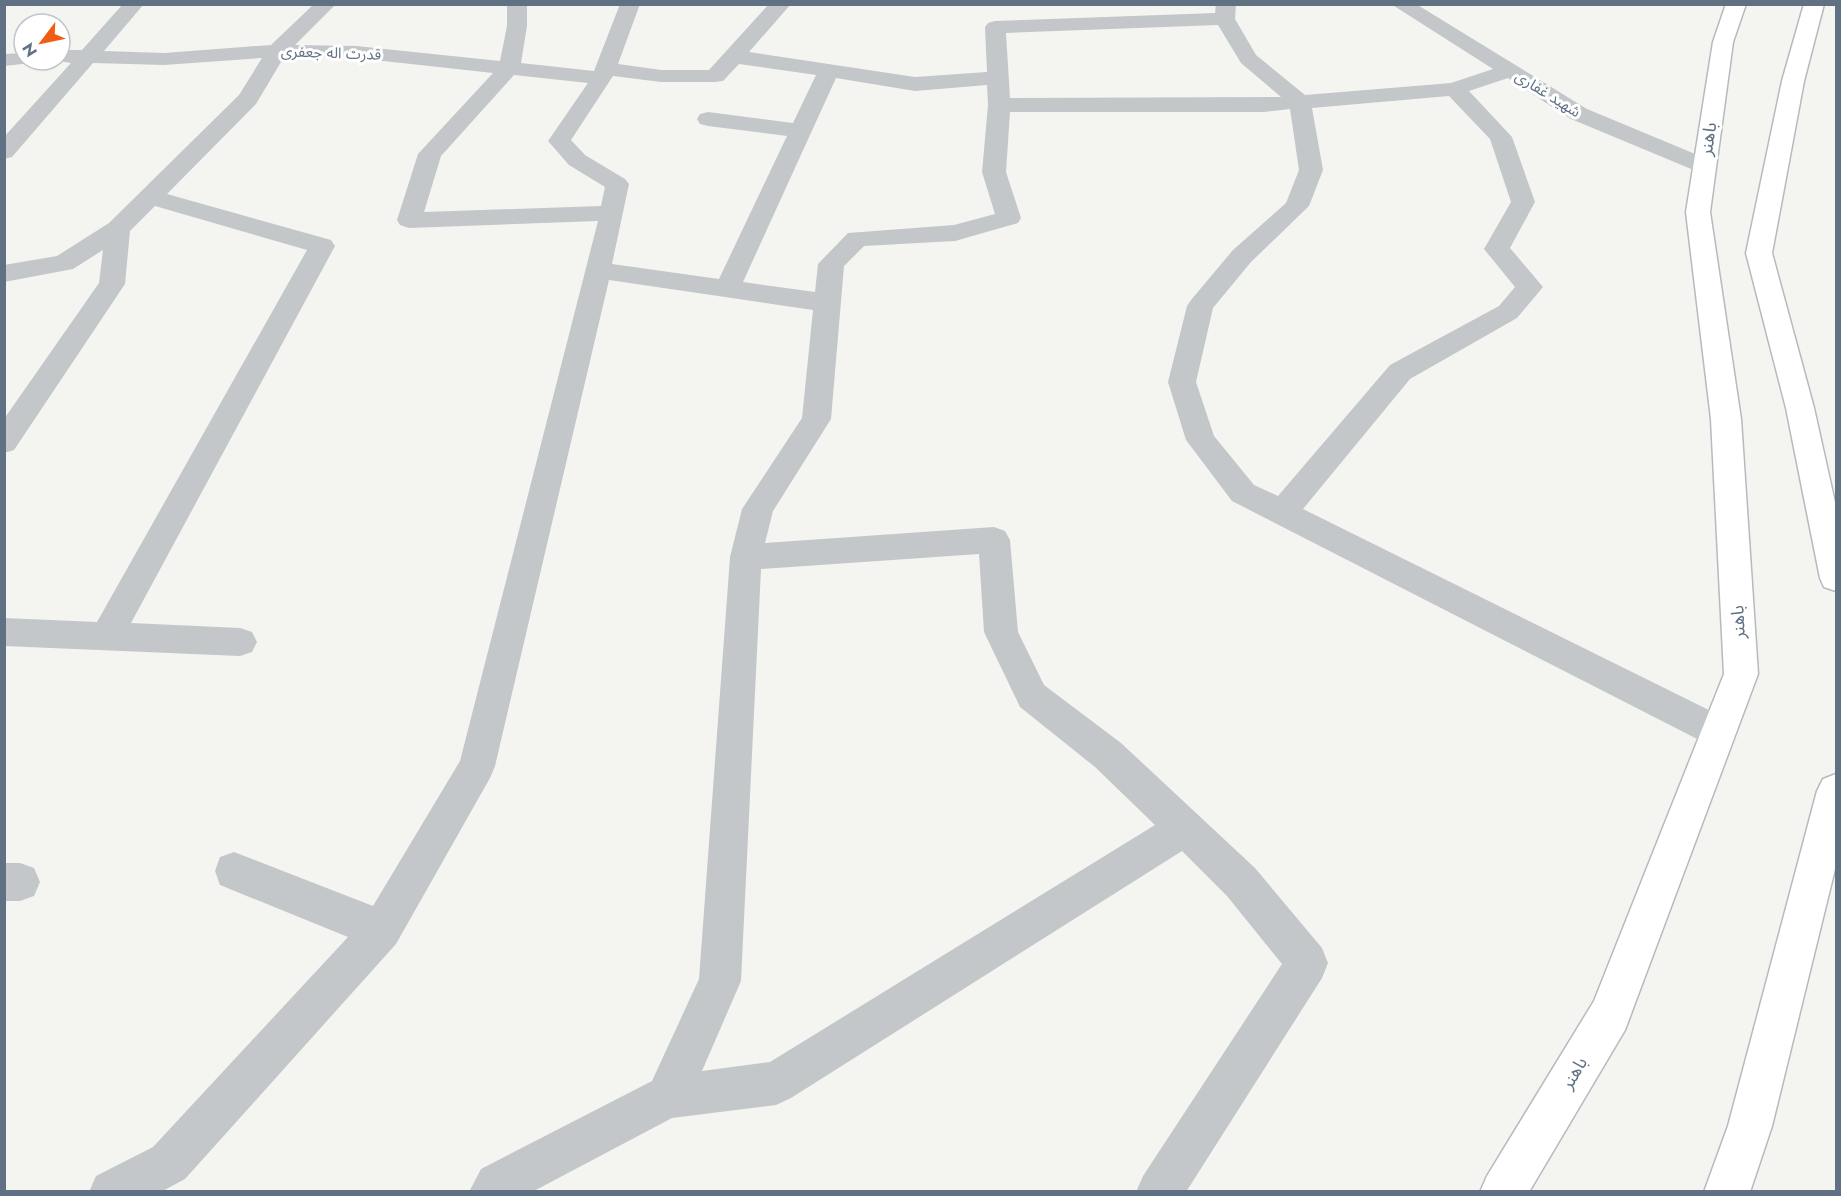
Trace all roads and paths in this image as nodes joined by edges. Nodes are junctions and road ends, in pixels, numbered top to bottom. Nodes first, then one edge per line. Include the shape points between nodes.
1 (134, 4) edge
2 (326, 4) edge
3 (517, 4) edge
4 (630, 4) edge
5 (781, 4) edge
6 (1401, 4) edge
7 (1736, 4) edge
8 (1814, 4) edge
9 (1225, 12) edge
10 (277, 51) junction
11 (72, 56) edge
12 (90, 57) junction
13 (736, 57) junction
14 (509, 68) junction
15 (1510, 70) junction
16 (828, 72) junction
17 (603, 74) junction
18 (1455, 89) junction
19 (998, 92) junction
20 (1300, 102) junction
21 (708, 119) dead end
22 (801, 131) junction
23 (4, 152) edge
24 (1704, 166) junction
25 (150, 197) junction
26 (612, 213) junction
27 (118, 229) junction
28 (598, 270) junction
29 (4, 274) edge
30 (727, 289) junction
31 (827, 303) junction
32 (4, 442) edge
33 (1282, 513) junction
34 (1832, 545) edge
35 (746, 557) junction
36 (1836, 578) edge
37 (4, 632) edge
38 (107, 636) junction
39 (240, 642) dead end
40 (1718, 732) junction
41 (1836, 791) edge
42 (1185, 828) junction
43 (234, 870) dead end
44 (382, 930) junction
45 (668, 1097) junction
46 (112, 1191) edge
47 (492, 1191) edge
48 (1159, 1191) edge
49 (1503, 1191) edge
50 (1727, 1191) edge

1 - 12 street
2 - 10 street
3 - 14 street
4 - 17 street
5 - 13 street, قدرت اله جعفری
6 - 15 street, شهید غفاری
7 - 24 main road, باهنر via 1723,42
8 - 34 main road via 1793,81 1759,253
9 - 19 street via 995,27
9 - 20 street via 1248,58
10 - 12 street, قدرت اله جعفری via 164,60
10 - 14 street, قدرت اله جعفری via 356,52
10 - 25 street via 248,99
11 - 12 street, قدرت اله جعفری
12 - 23 street
13 - 16 street
13 - 17 street, قدرت اله جعفری via 715,76
14 - 17 street, قدرت اله جعفری
14 - 26 street via 430,154 409,220
15 - 18 street
15 - 24 street, شهید غفاری via 1579,114
16 - 19 street
16 - 22 street
17 - 26 street via 559,141 577,160 617,184
18 - 20 street
18 - 33 street via 1501,137 1523,202 1497,249 1530,287 1508,312 1400,372
19 - 20 street via 1264,105
19 - 31 street via 994,172 1009,218 956,233 857,239 831,264
20 - 33 street via 1311,170 1297,206 1242,256 1200,306 1182,382 1201,440 1243,493
21 - 22 street
22 - 30 street
24 - 40 main road, باهنر via 1698,212 1726,419 1741,674
25 - 27 street
25 - 38 street via 322,246
26 - 28 street
27 - 29 street via 63,263
27 - 32 street via 112,284
28 - 30 street
28 - 44 street via 477,766
30 - 31 street
31 - 35 street via 816,419 758,509
33 - 40 street
34 - 36 main road
35 - 42 street via 994,540 1001,632 1032,696 1108,755
35 - 45 street via 720,981
37 - 38 street
38 - 39 street
40 - 49 main road, باهنر via 1610,1015
41 - 50 main road via 1750,1126
42 - 45 street via 776,1083
42 - 48 street via 1241,882 1307,963
43 - 44 street
44 - 46 street via 169,1163
45 - 47 street

